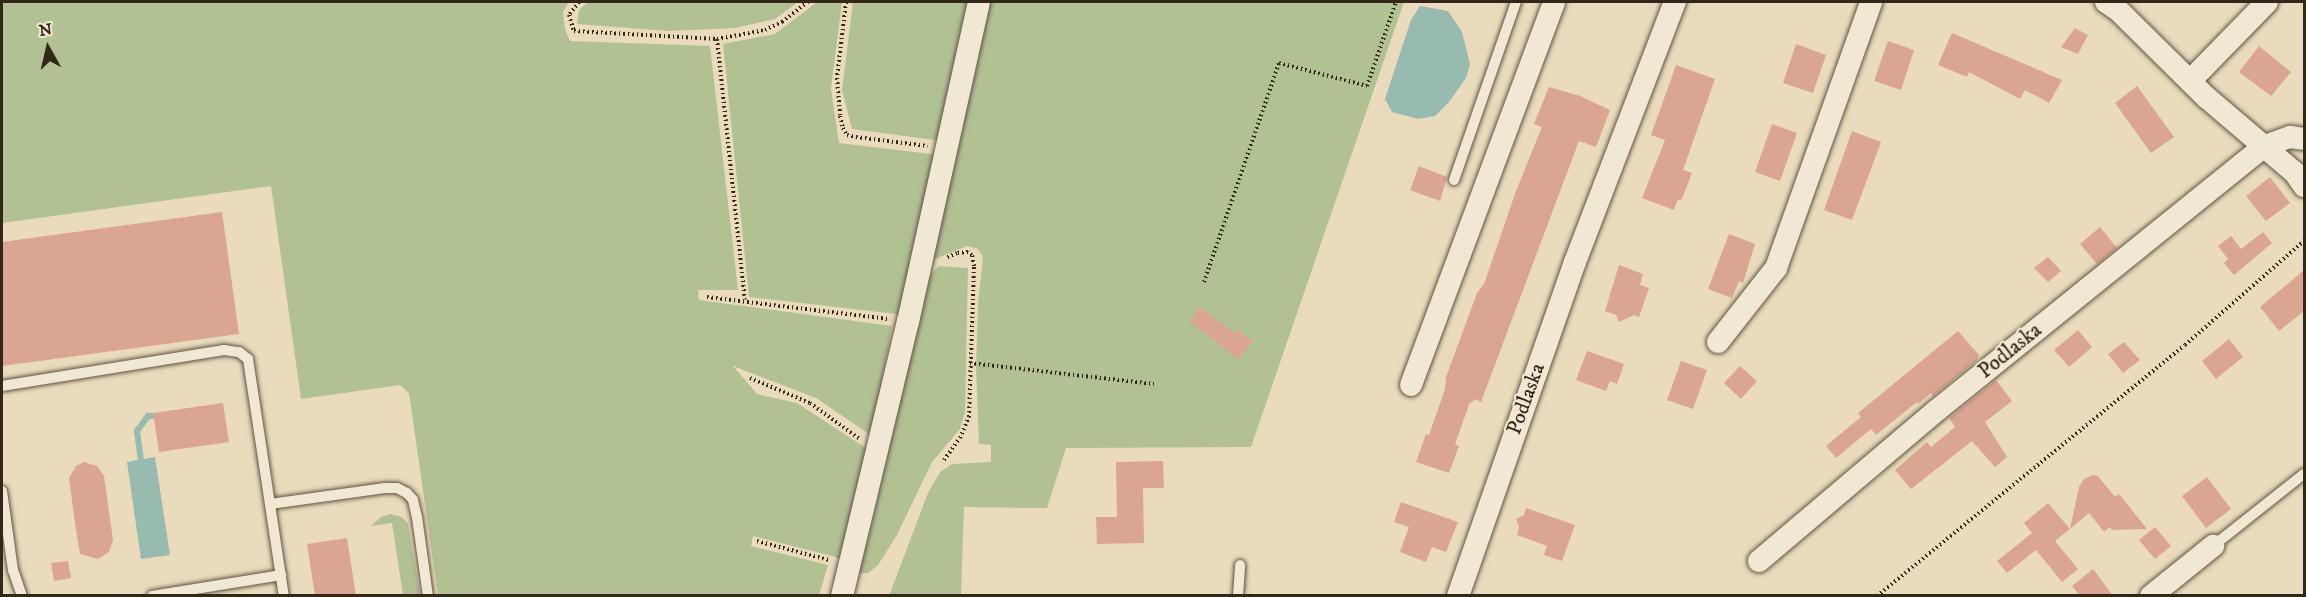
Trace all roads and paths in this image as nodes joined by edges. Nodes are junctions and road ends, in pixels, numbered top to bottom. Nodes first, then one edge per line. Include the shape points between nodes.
1 (579, 2) edge
2 (808, 2) edge
3 (846, 2) edge
4 (979, 2) edge
5 (1396, 2) edge
6 (1516, 2) edge
7 (1554, 2) edge
8 (1676, 2) edge
9 (1871, 2) edge
10 (2106, 2) edge
11 (2267, 2) edge
12 (717, 39) junction
13 (2190, 81) junction
14 (2304, 139) edge
15 (2265, 146) junction
16 (946, 149) junction
17 (1454, 180) dead end
18 (2304, 186) edge
19 (2304, 241) edge
20 (918, 272) junction
21 (1204, 282) dead end
22 (707, 297) dead end
23 (745, 300) junction
24 (908, 322) junction
25 (1718, 342) dead end
26 (970, 363) junction
27 (750, 378) dead end
28 (1155, 384) dead end
29 (1411, 385) dead end
30 (2, 386) edge
31 (878, 451) junction
32 (944, 460) dead end
33 (2304, 474) edge
34 (2, 491) edge
35 (270, 504) junction
36 (757, 541) dead end
37 (2213, 546) joint
38 (1759, 561) dead end
39 (7, 563) edge
40 (850, 565) junction
41 (1240, 566) dead end
42 (281, 575) junction
43 (22, 596) edge
44 (152, 596) edge
45 (284, 596) edge
46 (428, 596) edge
47 (842, 596) edge
48 (1238, 596) edge
49 (1458, 596) edge
50 (1877, 596) edge
51 (2151, 596) edge

1 - 12 path via 569,15 574,31
2 - 12 path via 765,30
3 - 16 path via 837,78 840,116 847,135
4 - 16 street
5 - 21 path via 1367,86 1279,63
6 - 17 lane
7 - 29 street
8 - 49 street, Podlaska via 1575,262
9 - 25 street via 1776,268
10 - 13 street via 2118,9
11 - 13 street
12 - 23 path
13 - 15 street
14 - 15 street via 2289,137
15 - 18 street
15 - 38 street, Podlaska via 1936,411
16 - 20 street
19 - 50 path via 2186,345
20 - 24 street
20 - 26 path via 957,253 972,255
22 - 23 path
23 - 24 path
24 - 31 street
26 - 28 path
26 - 32 path via 969,417
27 - 31 path via 810,403
30 - 35 lane via 224,350 239,352 248,359
31 - 40 street
33 - 37 lane
34 - 39 lane
35 - 42 lane
35 - 46 lane via 385,488 408,493 417,517
36 - 40 path
37 - 51 street
39 - 43 lane
40 - 47 street
41 - 48 lane
42 - 44 lane
42 - 45 lane

